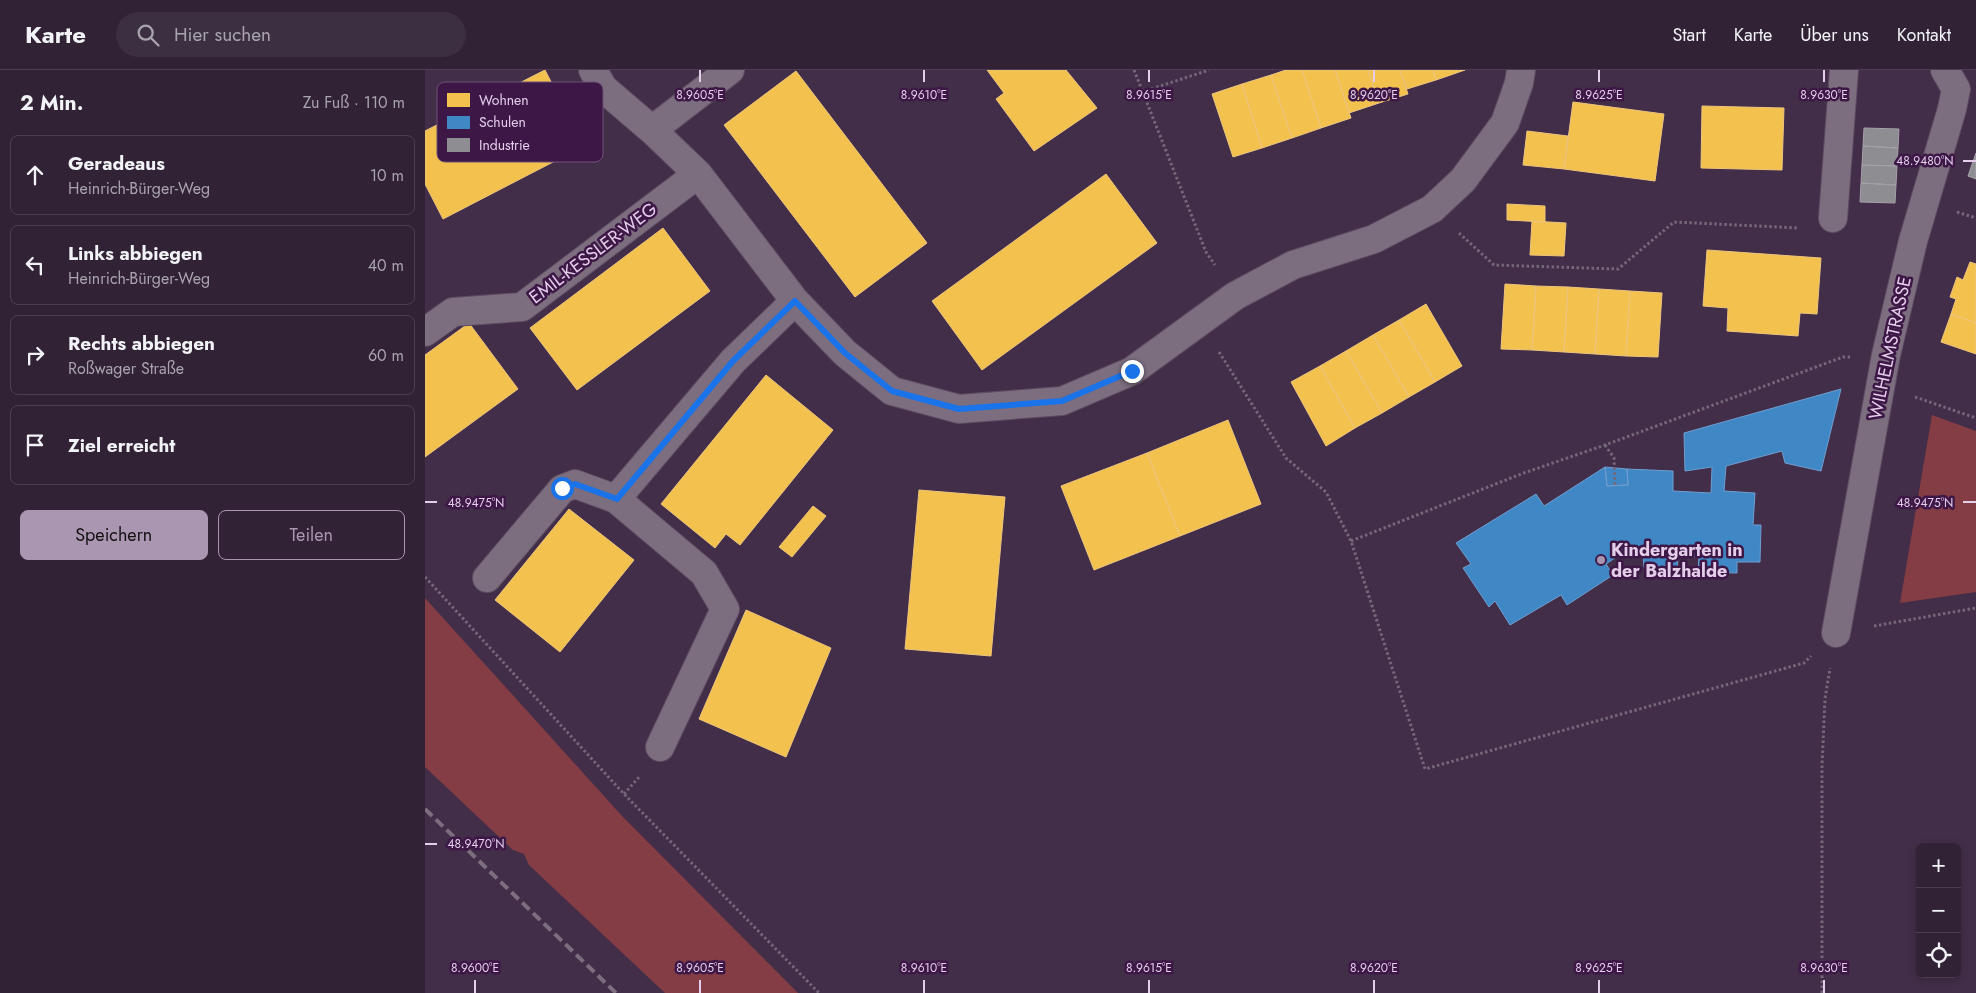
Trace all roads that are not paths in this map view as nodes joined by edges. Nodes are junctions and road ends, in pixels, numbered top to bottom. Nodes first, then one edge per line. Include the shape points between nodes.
1 (593, 70) edge
2 (730, 70) edge
3 (1521, 70) edge
4 (1844, 70) edge
5 (1945, 70) edge
6 (600, 82) edge
7 (603, 88) edge
8 (651, 130) junction
9 (698, 174) junction
10 (1833, 218) road end
11 (795, 301) junction
12 (425, 332) edge
13 (617, 499) junction
14 (487, 578) dead end
15 (1835, 633) road end
16 (660, 747) dead end

1 - 6 street
2 - 8 street
3 - 11 street via 1505,123 1463,180 1432,209 1374,239 1293,265 1235,296 1132,371 1062,401 959,409 892,391 845,353
4 - 10 street
5 - 15 street, WILHELMSTRASSE via 1957,89 1913,241 1886,355
7 - 8 street
8 - 9 street
9 - 11 street
9 - 12 street, EMIL-KESSLER-WEG via 522,307 453,312
11 - 13 street via 733,361
13 - 14 street via 575,484 562,488
13 - 16 street via 704,573 725,609

